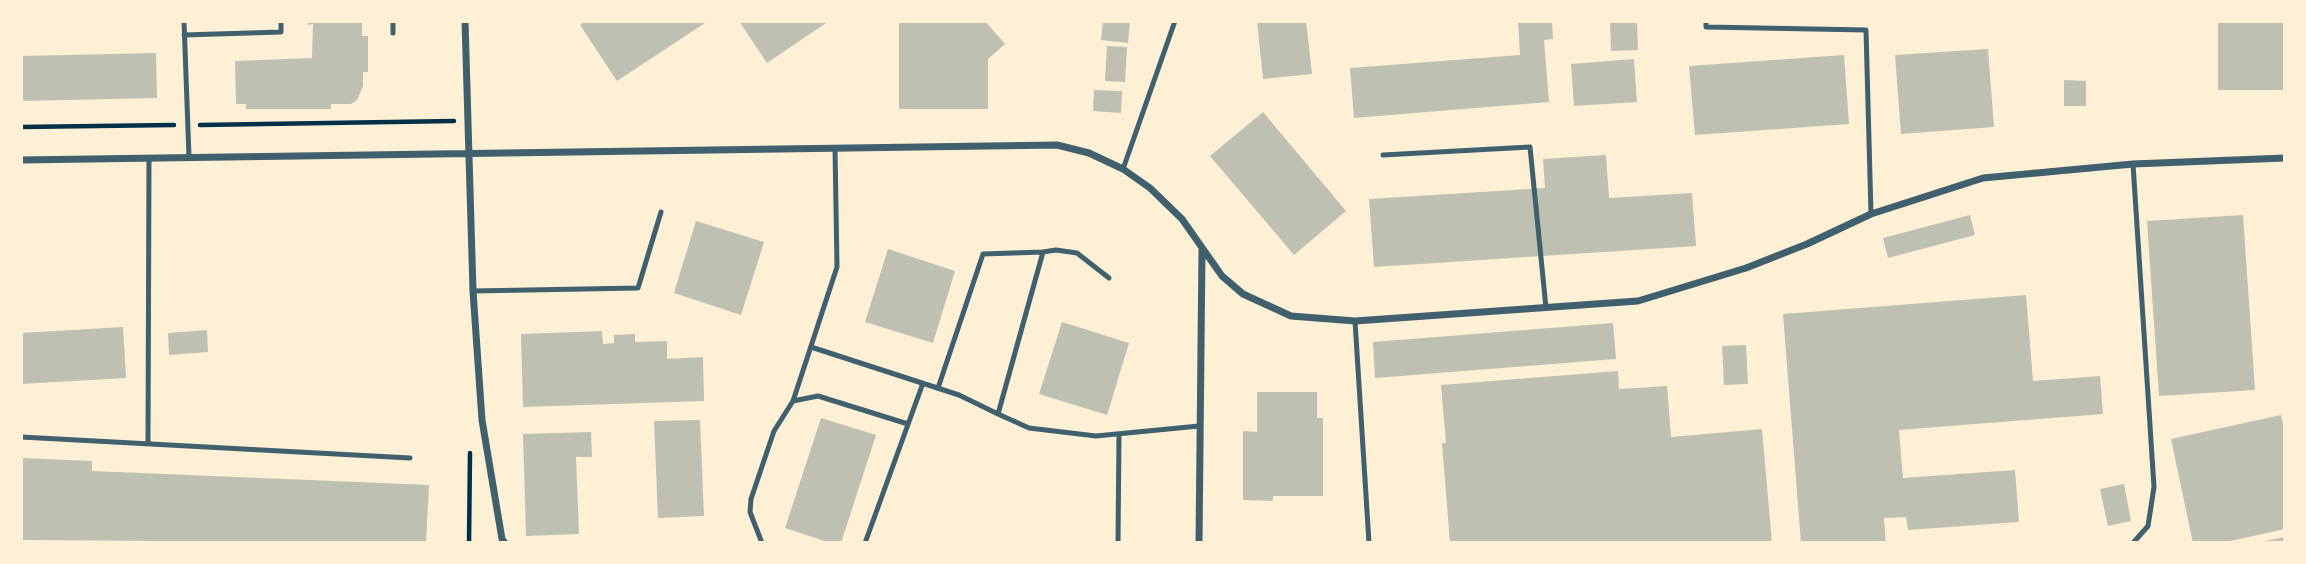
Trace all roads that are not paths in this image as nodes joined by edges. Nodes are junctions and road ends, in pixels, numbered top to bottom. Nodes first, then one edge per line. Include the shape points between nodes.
1 (184, 21) edge
2 (281, 21) edge
3 (393, 21) edge
4 (465, 21) edge
5 (1175, 21) edge
6 (1706, 21) edge
7 (1867, 21) edge
8 (1866, 30) junction
9 (393, 33) dead end
10 (184, 34) junction
11 (835, 148) junction
12 (471, 153) junction
13 (1383, 155) dead end
14 (189, 157) junction
15 (149, 158) junction
16 (2285, 158) edge
17 (21, 160) edge
18 (2133, 164) junction
19 (1122, 169) junction
20 (661, 212) dead end
21 (1871, 214) junction
22 (1202, 248) junction
23 (1042, 252) junction
24 (1109, 278) dead end
25 (473, 291) junction
26 (1546, 308) junction
27 (1355, 321) junction
28 (811, 347) junction
29 (923, 383) junction
30 (938, 388) junction
31 (793, 401) junction
32 (998, 414) junction
33 (908, 424) junction
34 (1199, 426) junction
35 (1119, 434) junction
36 (21, 437) edge
37 (148, 444) junction
38 (410, 458) dead end
39 (505, 543) edge
40 (762, 543) edge
41 (865, 543) edge
42 (1118, 543) edge
43 (1199, 543) edge
44 (1369, 543) edge
45 (2133, 543) edge

1 - 10 lane
2 - 10 lane via 281,32
3 - 9 lane
4 - 12 street
5 - 19 lane
6 - 8 lane via 1706,27
7 - 8 lane
8 - 21 lane
10 - 14 lane
11 - 12 street
11 - 19 street via 1057,145 1089,153
11 - 28 lane via 836,267
12 - 14 street
12 - 25 street
13 - 26 lane via 1530,147
14 - 15 street
15 - 17 street
15 - 37 lane
16 - 18 street
18 - 21 street via 1983,178
18 - 45 lane via 2154,487 2147,526
19 - 22 street via 1182,219
20 - 25 lane via 638,288
21 - 26 street via 1807,244 1692,286 1638,301
22 - 27 street via 1222,276 1268,308 1292,316
22 - 34 street
23 - 24 lane via 1077,253
23 - 30 lane via 983,254
23 - 32 lane
25 - 39 street via 482,420
26 - 27 street
27 - 44 lane
28 - 29 lane
28 - 31 lane
29 - 30 lane
29 - 33 lane
30 - 32 lane
31 - 33 lane via 818,396
31 - 40 lane via 774,431 751,499 750,512
32 - 35 lane via 1029,428 1096,436
33 - 41 lane
34 - 35 lane
34 - 43 street
35 - 42 lane
36 - 37 lane
37 - 38 lane

